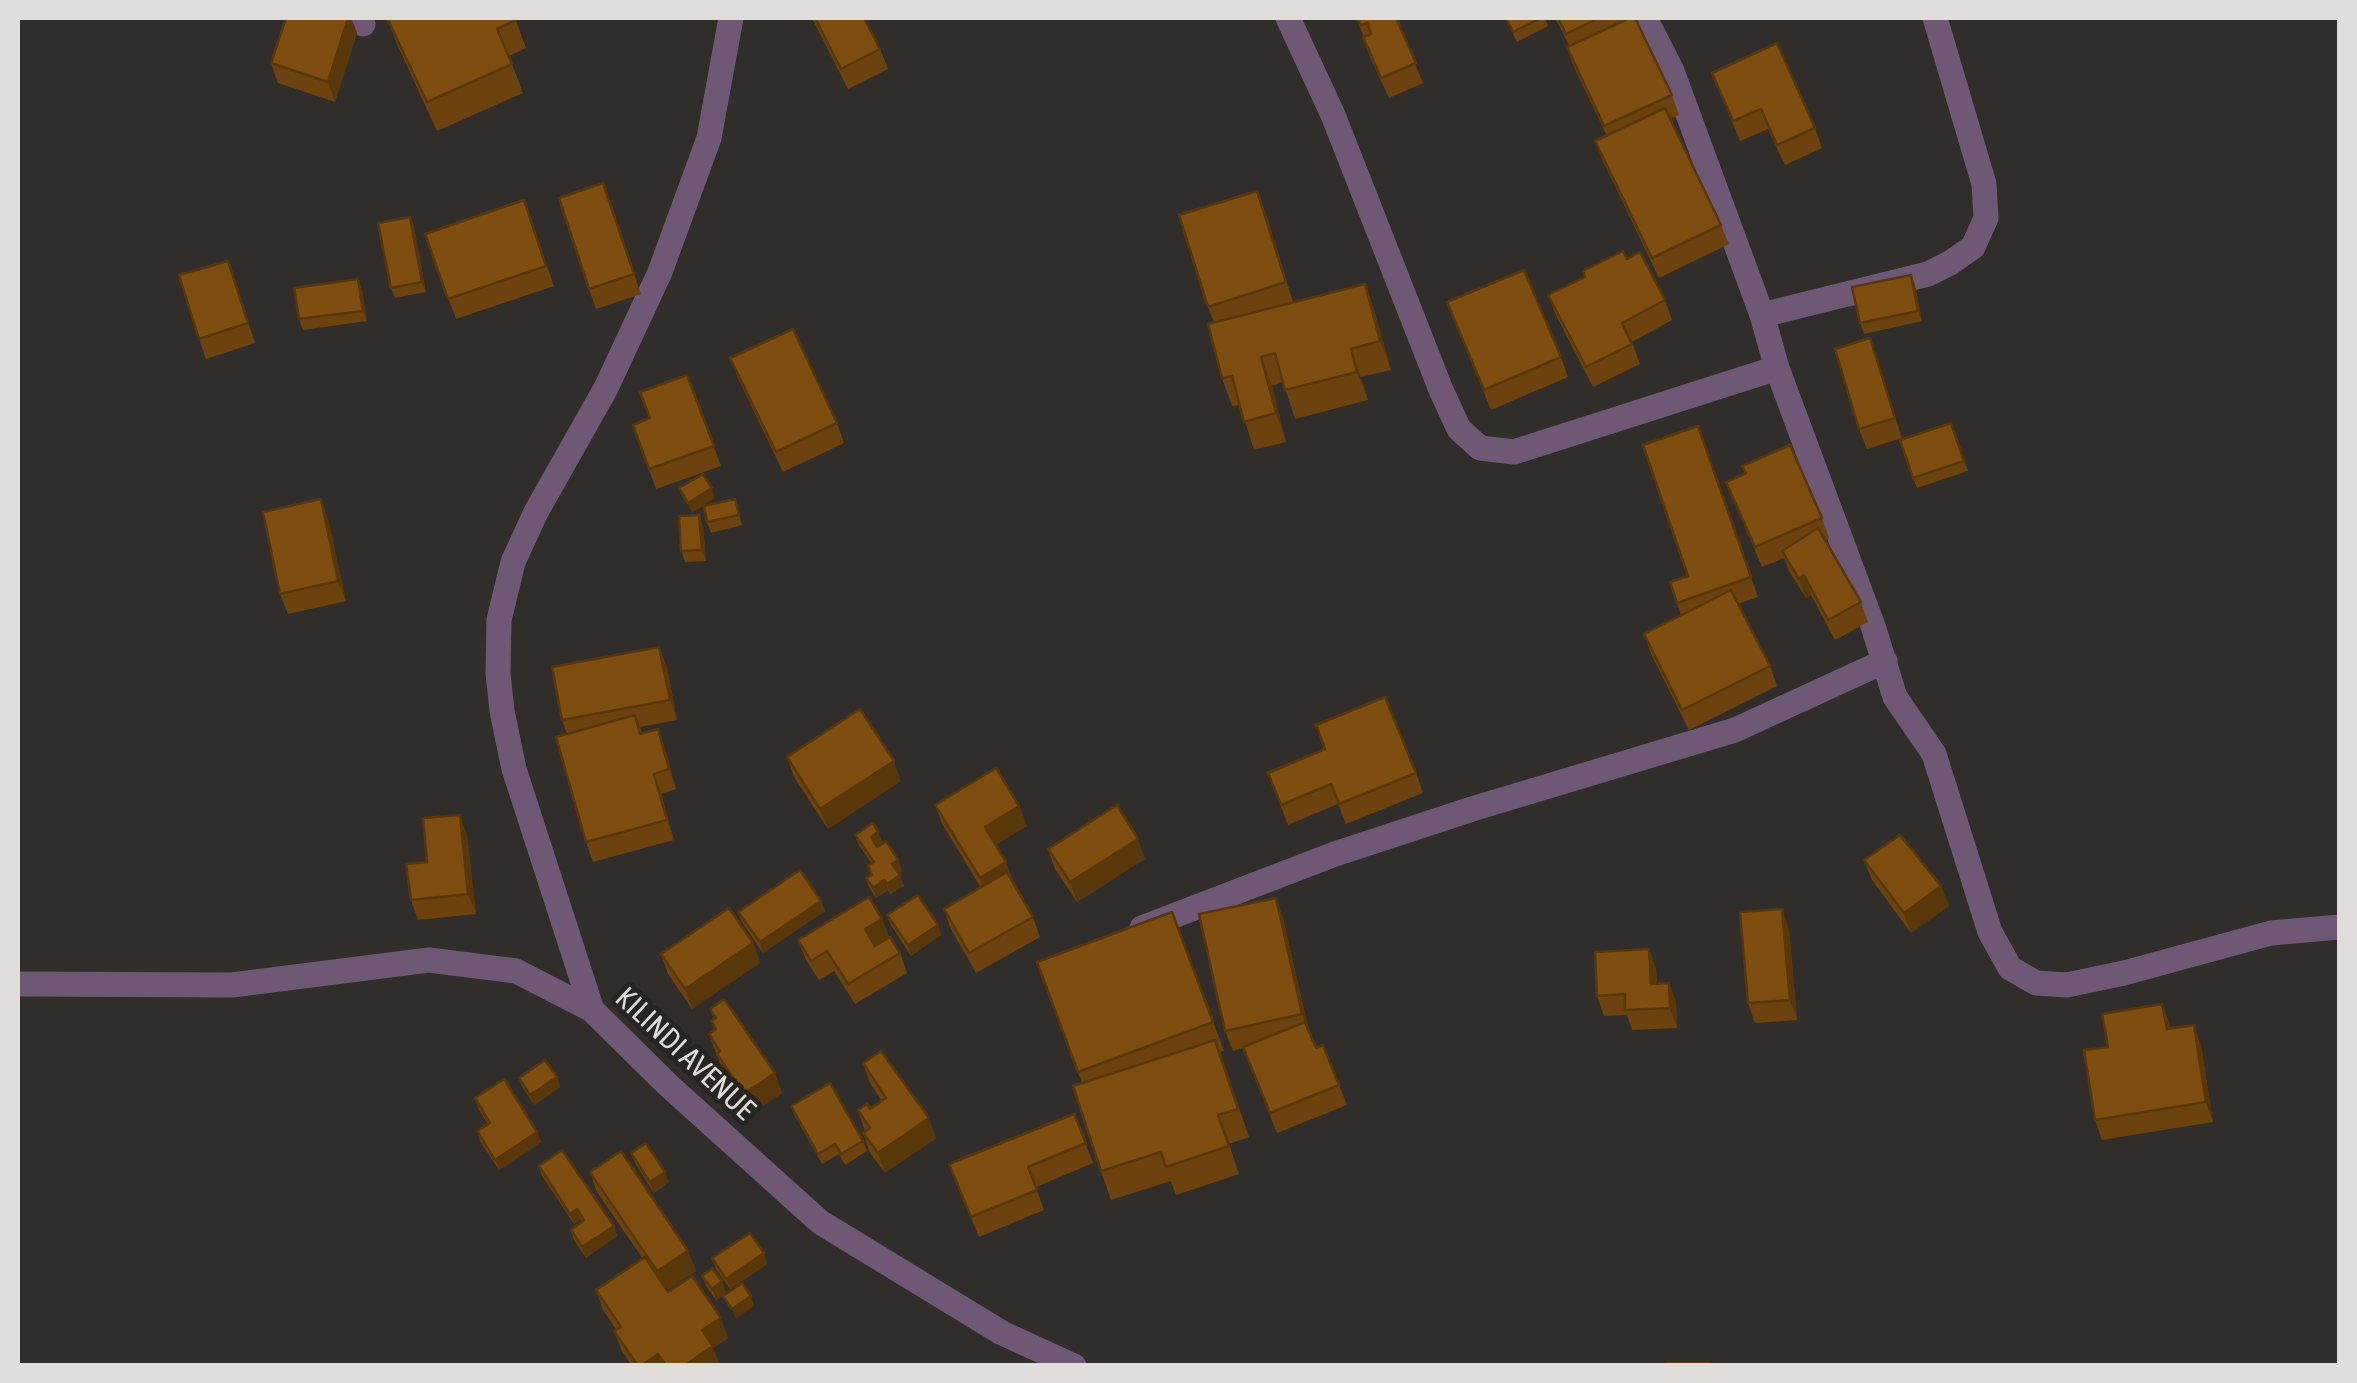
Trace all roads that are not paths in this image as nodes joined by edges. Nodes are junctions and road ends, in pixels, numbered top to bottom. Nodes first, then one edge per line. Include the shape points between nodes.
1 (731, 18) edge
2 (1288, 18) edge
3 (1645, 18) edge
4 (1935, 18) edge
5 (1762, 316) junction
6 (1776, 368) junction
7 (1885, 661) junction
8 (2340, 928) edge
9 (1113, 939) edge
10 (18, 984) edge
11 (592, 1010) junction
12 (1074, 1366) edge

1 - 11 street via 708,138 660,272 528,529 499,620 498,673 514,770
2 - 6 street via 1441,390 1459,429 1480,448 1514,452
3 - 5 street via 1672,71
4 - 5 street via 1984,184 1986,218 1972,247 1928,274
5 - 6 street
6 - 7 street
7 - 8 street via 1895,697 1934,754 1990,932 2010,968 2036,983 2067,985 2271,933
7 - 9 street via 1735,730 1335,854
10 - 11 street, KILINDI AVENUE via 232,985 428,960 516,971
11 - 12 street, KILINDI AVENUE via 820,1222 1002,1334

